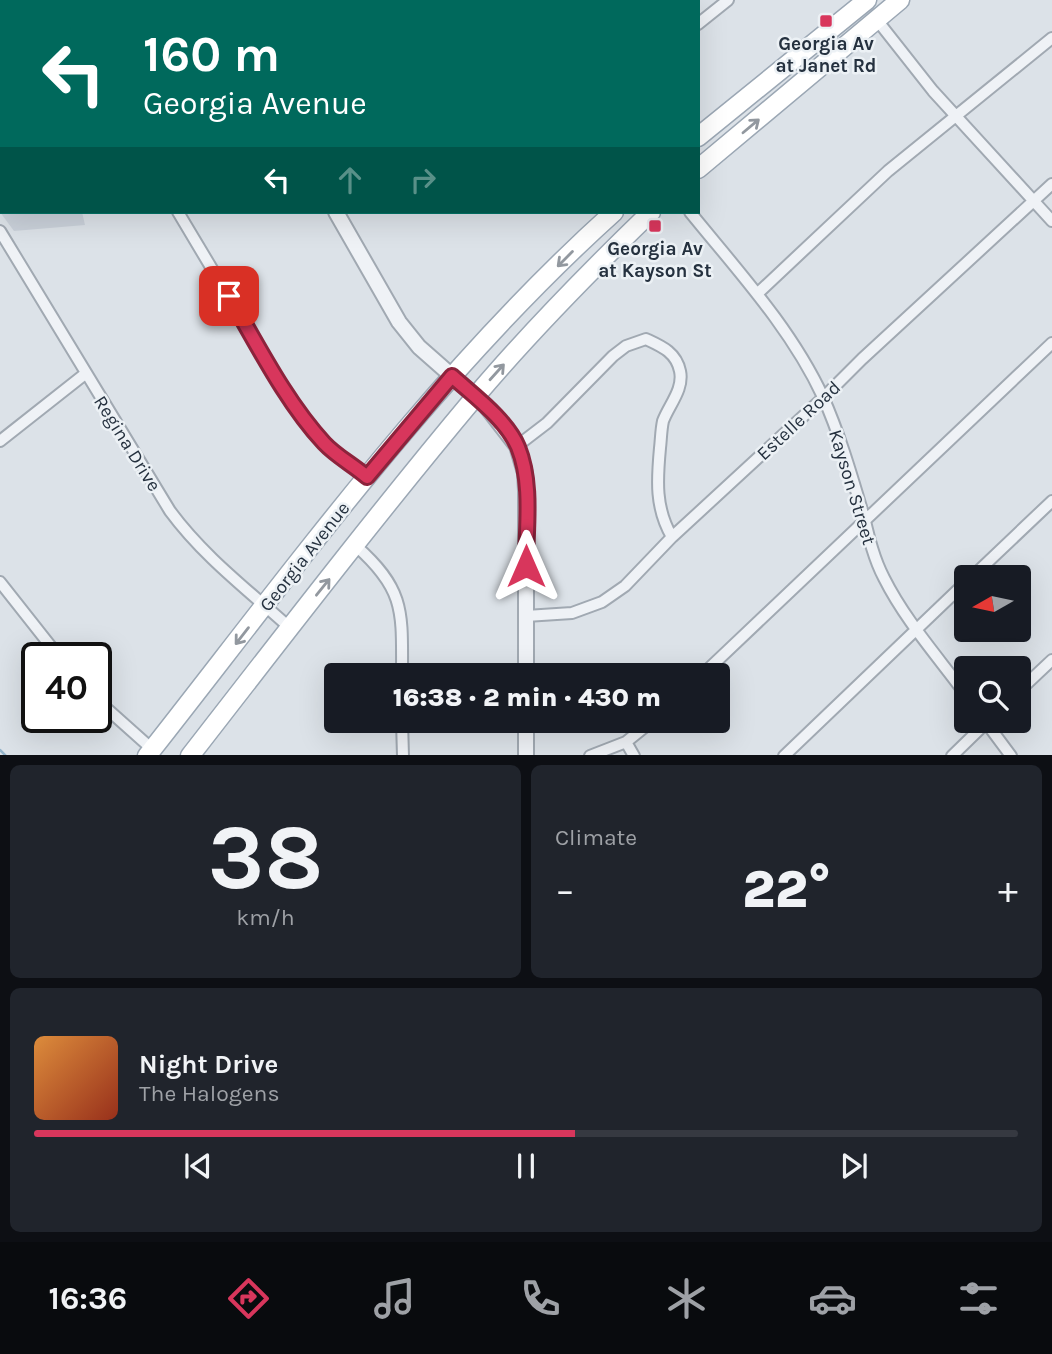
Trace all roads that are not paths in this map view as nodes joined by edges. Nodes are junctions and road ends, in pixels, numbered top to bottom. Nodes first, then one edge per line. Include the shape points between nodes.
1 (727, 0) edge
2 (867, 0) edge
3 (900, 0) edge
4 (877, 20) junction
5 (700, 22) edge
6 (1052, 38) edge
7 (956, 116) junction
8 (700, 135) edge
9 (700, 167) edge
10 (1052, 184) edge
11 (1033, 201) junction
12 (179, 214) edge
13 (337, 214) edge
14 (612, 214) edge
15 (649, 214) edge
16 (692, 214) edge
17 (1052, 221) edge
18 (0, 231) edge
19 (757, 294) junction
20 (1052, 343) edge
21 (85, 374) junction
22 (452, 376) junction
23 (475, 397) junction
24 (824, 398) junction
25 (0, 441) edge
26 (517, 446) junction
27 (367, 477) junction
28 (1052, 500) edge
29 (864, 520) junction
30 (672, 537) junction
31 (356, 546) junction
32 (984, 565) edge
33 (0, 582) edge
34 (954, 594) edge
35 (266, 606) junction
36 (526, 616) junction
37 (290, 628) junction
38 (917, 629) junction
39 (47, 642) edge
40 (1052, 660) edge
41 (402, 663) edge
42 (526, 663) edge
43 (715, 663) edge
44 (954, 679) edge
45 (1031, 680) edge
46 (112, 715) edge
47 (402, 733) edge
48 (526, 733) edge
49 (637, 733) edge
50 (975, 733) edge
51 (995, 733) edge
52 (626, 742) junction
53 (149, 752) edge
54 (190, 755) edge
55 (403, 755) edge
56 (526, 755) edge
57 (590, 755) edge
58 (634, 755) edge
59 (784, 755) edge
60 (952, 755) edge
61 (1011, 755) edge

1 - 5 street
2 - 8 main road
3 - 4 main road
4 - 7 street
9 -> 4 main road
6 - 7 street
7 - 11 street
7 - 19 street via 888,171
10 - 11 street, Estelle Road
11 - 17 street
11 - 24 street, Estelle Road
12 - 27 street via 311,428
13 - 22 street via 399,323
14 -> 22 main road, Georgia Avenue
23 -> 15 main road, Georgia Avenue via 558,304
16 - 19 street, Kayson Street
18 - 21 street, Regina Drive
19 - 24 street, Kayson Street via 802,355
20 - 29 street
21 - 25 street
21 - 35 street, Regina Drive via 190,538
22 - 23 street
22 - 27 main road, Georgia Avenue
23 - 26 street
23 - 31 main road, Georgia Avenue
24 - 29 street, Kayson Street
24 - 30 street, Estelle Road
26 - 30 street via 626,346 646,339 666,348 681,372 663,423 657,481 659,506
26 - 36 street via 526,482
27 - 35 main road, Georgia Avenue
28 - 32 street
29 - 38 street, Kayson Street via 883,577
29 - 43 street
30 - 36 street, Estelle Road via 625,586 602,602 572,613
37 -> 31 main road, Georgia Avenue
31 - 41 street via 378,566 395,592 402,616
33 - 39 street
34 - 38 street
35 - 37 street, Regina Drive
35 -> 53 main road, Georgia Avenue
36 - 42 street
37 - 54 main road, Georgia Avenue
38 - 44 street, Kayson Street
38 - 59 street
40 - 45 street
46 - 53 street
47 - 55 street
48 - 56 street
49 - 52 street
50 - 60 street
51 - 61 street
52 - 57 street
52 - 58 street

